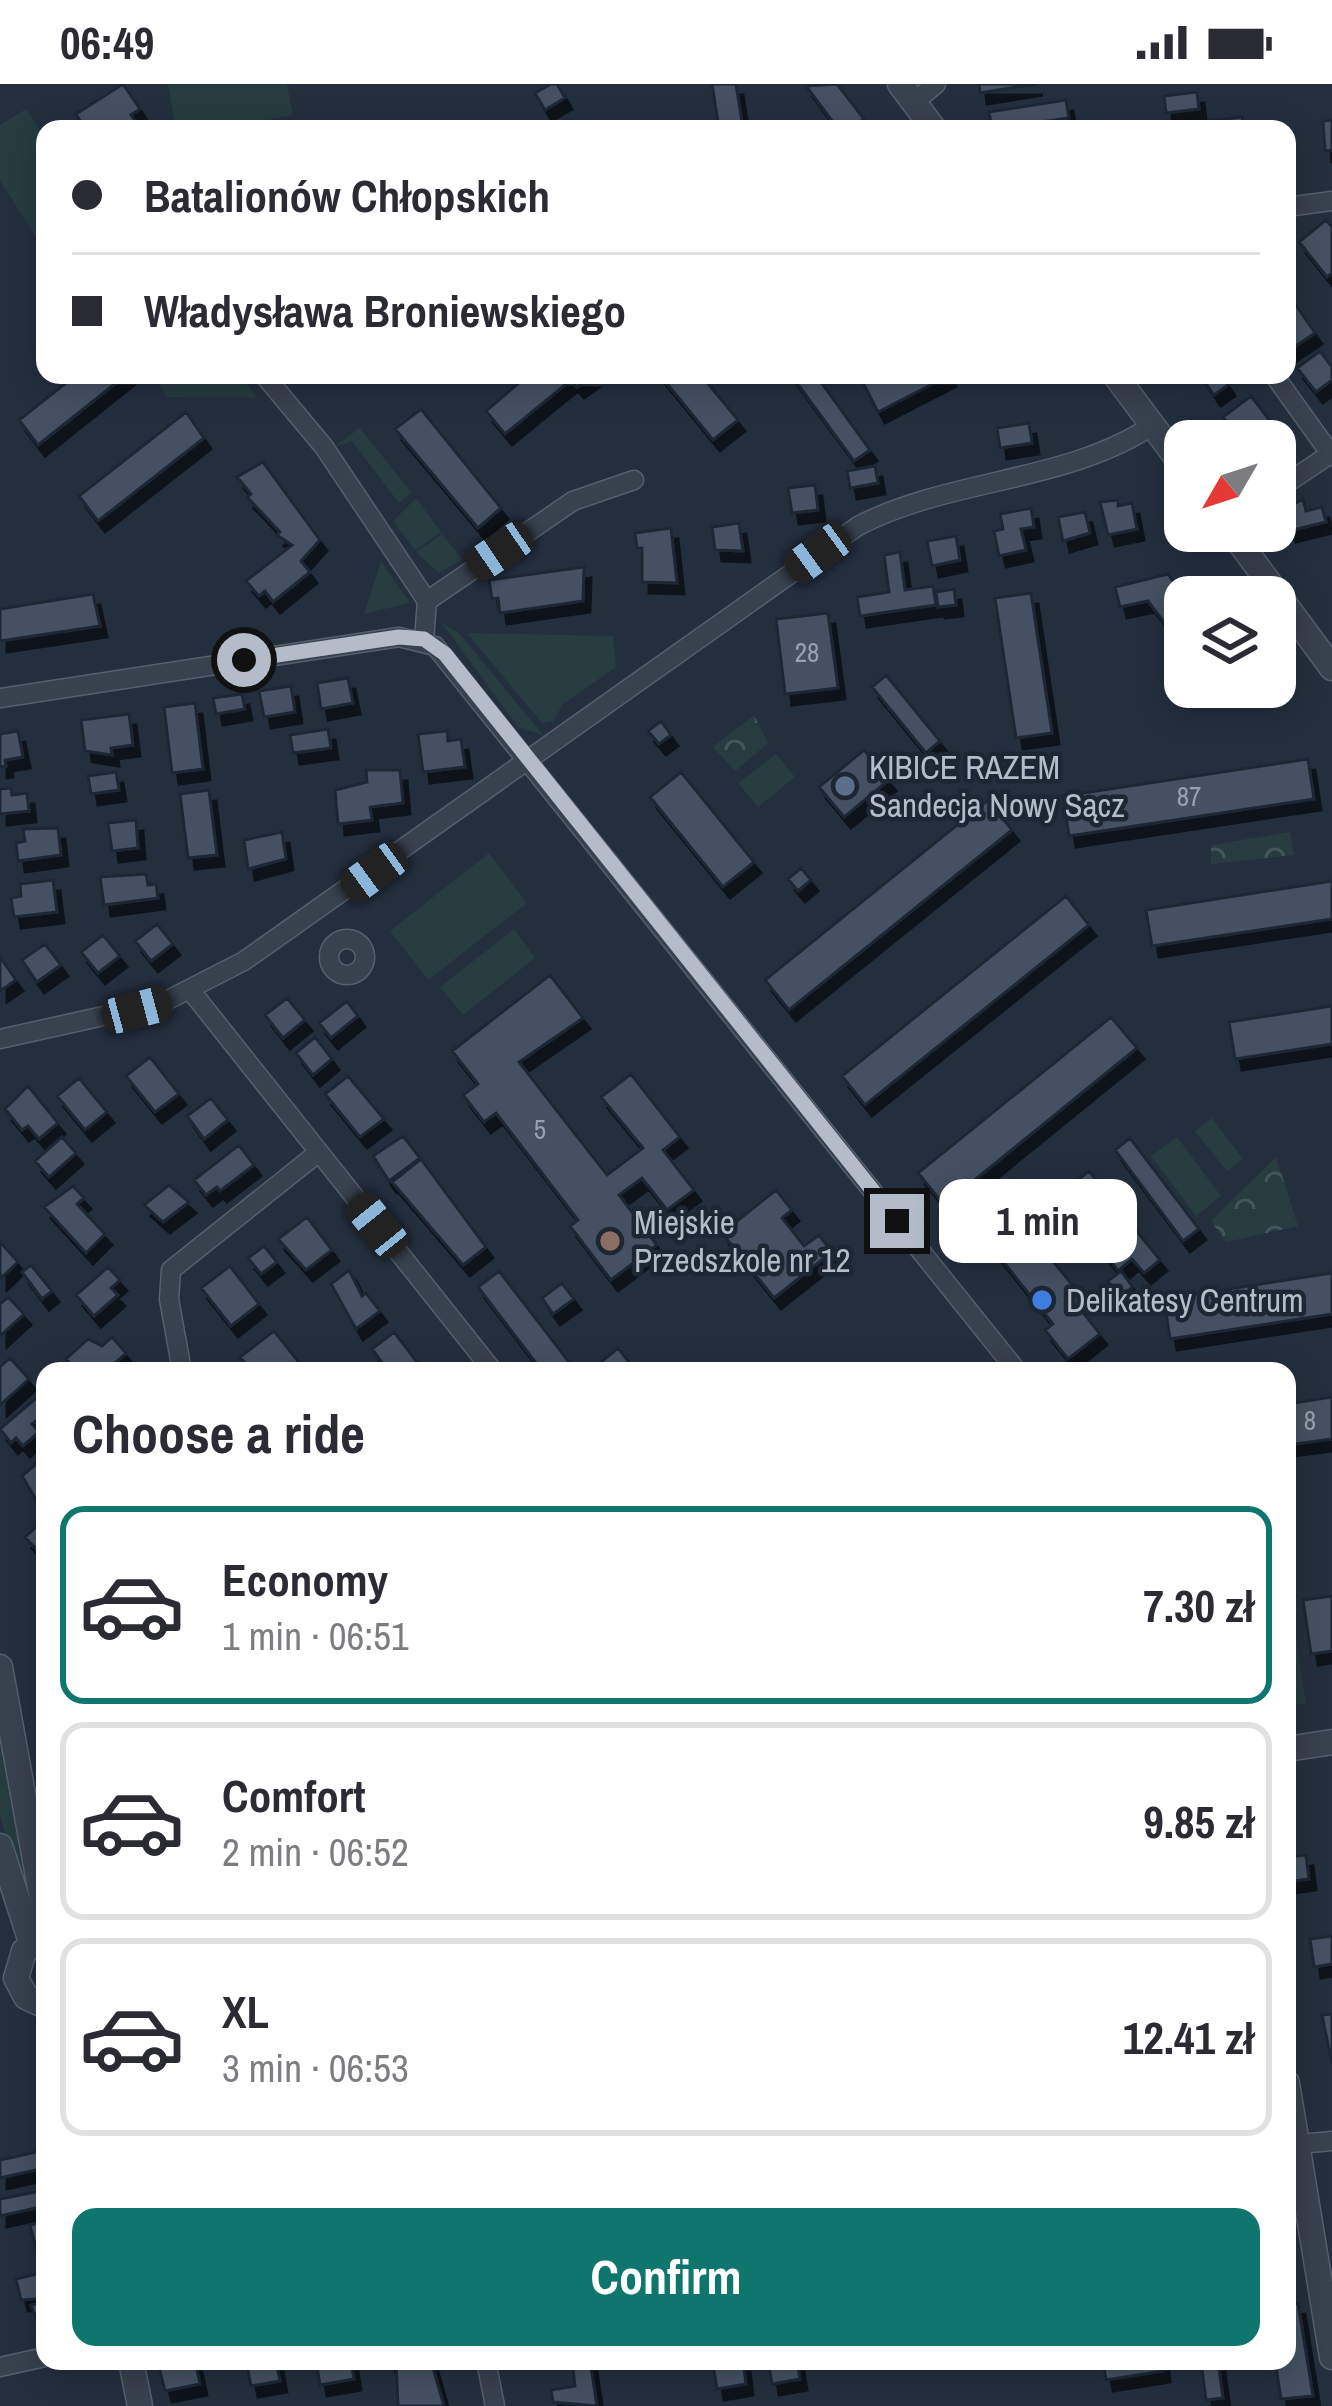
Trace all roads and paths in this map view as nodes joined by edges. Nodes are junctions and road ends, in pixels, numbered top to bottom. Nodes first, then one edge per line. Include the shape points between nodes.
1 (936, 84) edge
2 (907, 93) edge
3 (927, 120) edge
4 (1332, 200) edge
5 (1296, 206) edge
6 (272, 384) edge
7 (1122, 384) edge
8 (1281, 384) edge
9 (1153, 425) junction
10 (1164, 440) edge
11 (1332, 454) edge
12 (1296, 477) edge
13 (634, 480) dead end
14 (1246, 552) edge
15 (428, 601) junction
16 (424, 639) junction
17 (1332, 668) edge
18 (0, 698) edge
19 (529, 760) junction
20 (309, 919) junction
21 (331, 948) dead end
22 (191, 991) junction
23 (0, 1039) edge
24 (319, 1152) junction
25 (180, 1362) edge
26 (486, 1362) edge
27 (1009, 1362) edge
28 (0, 1666) edge
29 (36, 1806) edge
30 (0, 1846) edge
31 (36, 1936) edge
32 (36, 1946) edge
33 (8, 1972) edge
34 (32, 2003) edge
35 (1332, 2141) edge
36 (1296, 2145) edge
37 (1296, 2166) edge
38 (1332, 2356) edge
39 (36, 2359) edge
40 (0, 2367) edge
41 (133, 2370) edge
42 (488, 2370) edge
43 (140, 2406) edge
44 (495, 2406) edge

1 - 2 street
2 - 3 street
4 - 5 street
6 - 15 street
7 - 9 street
8 - 11 street
9 - 10 street
9 - 19 street via 1120,447 902,503 858,526
11 - 12 street
13 - 15 street via 573,502
14 - 17 street
15 - 16 street
16 - 18 street
16 - 19 street via 456,666
19 - 20 street
19 - 27 street
20 - 21 street
20 - 22 street
22 - 23 street
22 - 24 street
24 - 25 street via 171,1270
24 - 26 street
28 - 29 street
30 - 31 street
32 - 33 street
33 - 34 street
35 - 36 street
37 - 38 street
39 - 40 street
41 - 43 street
42 - 44 street

